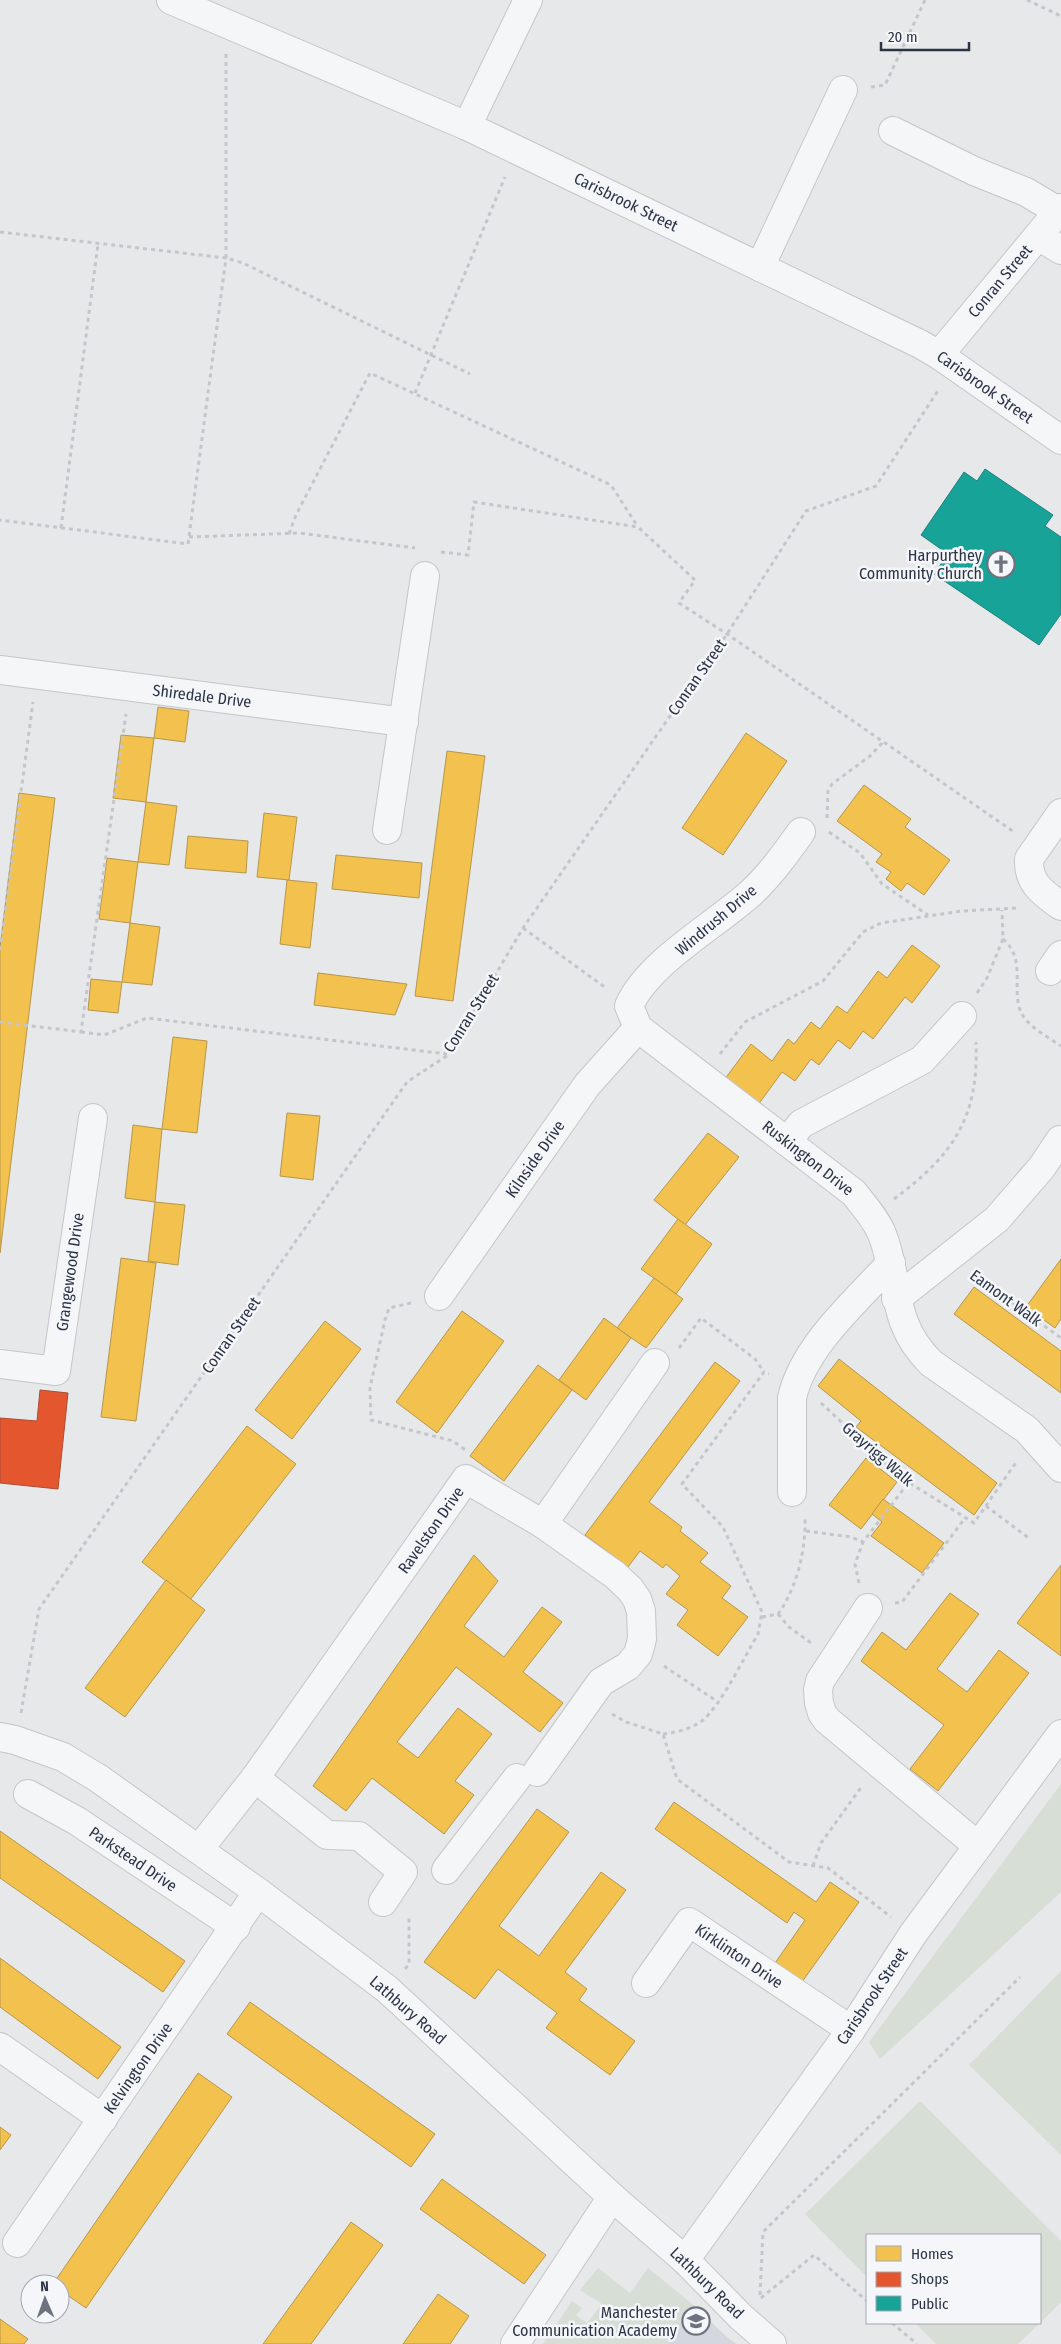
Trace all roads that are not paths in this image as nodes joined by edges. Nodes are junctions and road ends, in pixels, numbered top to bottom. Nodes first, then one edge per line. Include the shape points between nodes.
1 (171, 0) edge
2 (528, 0) edge
3 (843, 90) road end
4 (467, 126) junction
5 (893, 131) dead end
6 (1059, 209) edge
7 (1038, 236) junction
8 (1061, 250) edge
9 (760, 267) junction
10 (939, 355) junction
11 (1061, 440) edge
12 (425, 576) dead end
13 (0, 670) edge
14 (404, 722) junction
15 (1061, 813) edge
16 (387, 830) dead end
17 (814, 831) road end
18 (1055, 902) edge
19 (634, 1010) junction
20 (964, 1012) road end
21 (93, 1118) dead end
22 (1060, 1140) dead end
23 (787, 1142) junction
24 (891, 1263) junction
25 (439, 1296) road end
26 (896, 1299) junction
27 (655, 1362) road end
28 (0, 1364) edge
29 (1061, 1468) edge
30 (784, 1475) road end
31 (542, 1524) junction
32 (868, 1608) road end
33 (1061, 1734) edge
34 (0, 1737) edge
35 (255, 1778) junction
36 (28, 1794) dead end
37 (978, 1846) junction
38 (199, 1849) junction
39 (446, 1870) dead end
40 (258, 1892) junction
41 (383, 1902) dead end
42 (236, 1927) junction
43 (646, 1983) dead end
44 (851, 2030) junction
45 (0, 2047) edge
46 (103, 2119) junction
47 (612, 2197) junction
48 (16, 2244) dead end
49 (685, 2260) junction
50 (515, 2344) edge
51 (772, 2344) edge

1 - 4 street, Carisbrook Street
2 - 4 street
3 - 9 street
4 - 9 street, Carisbrook Street
5 - 6 street
6 - 7 street, Conran Street
7 - 8 street
7 - 10 street, Conran Street
9 - 10 street, Carisbrook Street
10 - 11 street, Carisbrook Street
12 - 14 street
13 - 14 street, Shiredale Drive
14 - 16 street
15 - 18 street via 1029,859 1029,873 1035,887
17 - 19 street, Windrush Drive via 752,891 655,971
19 - 23 street, Ruskington Drive via 702,1077
19 - 25 street, Kilnside Drive via 587,1085
20 - 23 street via 922,1060 801,1124
21 - 28 street, Grangewood Drive via 56,1371
22 - 26 street via 1042,1167 997,1219
23 - 24 street, Ruskington Drive via 854,1193 882,1233
24 - 26 street, Ruskington Drive
24 - 30 street via 831,1328 798,1380 792,1398
26 - 29 street, Ruskington Drive via 908,1335 918,1351 930,1363 1027,1430
27 - 31 street
31 - 35 street, Ravelston Drive via 466,1479
31 - 39 street, Ravelston Drive via 630,1589 640,1611 642,1639 628,1666 602,1682 540,1770
32 - 37 street via 820,1681 818,1690 822,1714
33 - 37 street, Carisbrook Street
34 - 38 street, Lathbury Road via 63,1758 98,1778
35 - 38 street, Ravelston Drive
35 - 41 street via 327,1835 359,1836 403,1872
36 - 42 street, Parkstead Drive via 77,1821
37 - 44 street, Carisbrook Street via 913,1934
38 - 40 street, Lathbury Road
40 - 42 street, Kelvington Drive
40 - 47 street, Lathbury Road via 387,1989
42 - 46 street, Kelvington Drive
43 - 44 street, Kirklinton Drive via 690,1922
44 - 49 street, Carisbrook Street
45 - 46 street
46 - 48 street, Kelvington Drive
47 - 49 street, Lathbury Road
47 - 50 street
49 - 51 street, Lathbury Road

